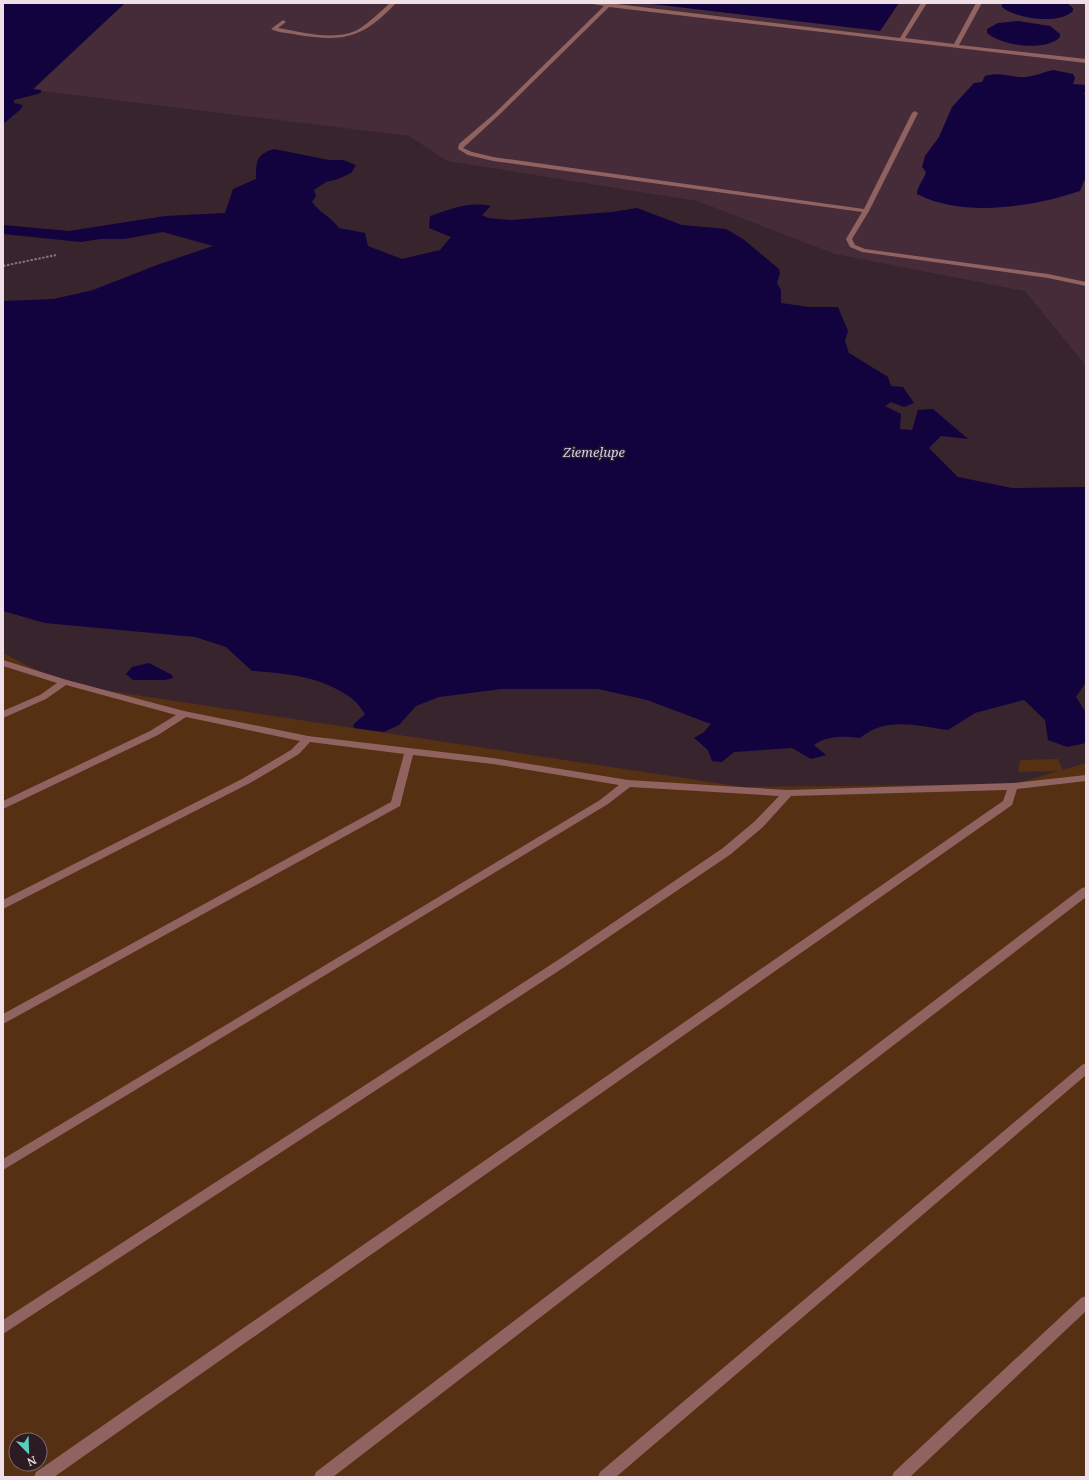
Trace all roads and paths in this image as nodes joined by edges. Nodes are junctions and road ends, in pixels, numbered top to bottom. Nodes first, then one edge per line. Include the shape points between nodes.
1 (393, 3) edge
2 (590, 3) edge
3 (924, 3) edge
4 (978, 3) edge
5 (617, 4) edge
6 (608, 5) junction
7 (283, 22) dead end
8 (901, 40) junction
9 (956, 46) junction
10 (1086, 61) edge
11 (915, 113) dead end
12 (866, 211) junction
13 (56, 255) dead end
14 (3, 266) edge
15 (1086, 284) edge
16 (3, 663) edge
17 (64, 682) junction
18 (184, 714) junction
19 (3, 715) edge
20 (308, 739) junction
21 (409, 752) junction
22 (1086, 778) edge
23 (628, 783) junction
24 (1013, 786) junction
25 (788, 793) junction
26 (3, 805) edge
27 (1086, 890) edge
28 (3, 906) edge
29 (3, 1018) edge
30 (1086, 1068) edge
31 (3, 1165) edge
32 (1086, 1302) edge
33 (3, 1328) edge
34 (41, 1477) edge
35 (321, 1477) edge
36 (605, 1477) edge
37 (899, 1477) edge

1 - 7 lane via 358,32 348,35 332,36 274,29
2 - 6 lane
3 - 8 lane
4 - 9 lane
5 - 6 lane
5 - 8 lane
6 - 12 lane via 486,124 461,145 461,150 514,162
8 - 9 lane
9 - 10 lane
11 - 12 lane
12 - 15 lane via 848,239 852,246 864,251 1048,276
13 - 14 path
16 - 17 lane
17 - 18 lane
17 - 19 lane via 43,697
18 - 20 lane
18 - 26 lane via 154,733
20 - 21 lane
20 - 28 lane via 295,752 246,781
21 - 23 lane via 493,761
21 - 29 lane via 396,804
22 - 24 lane
23 - 25 lane
23 - 31 lane via 597,806
24 - 25 lane
24 - 34 lane via 1008,803
25 - 33 lane via 759,824 727,851 555,967
27 - 35 lane
30 - 36 lane
32 - 37 lane

